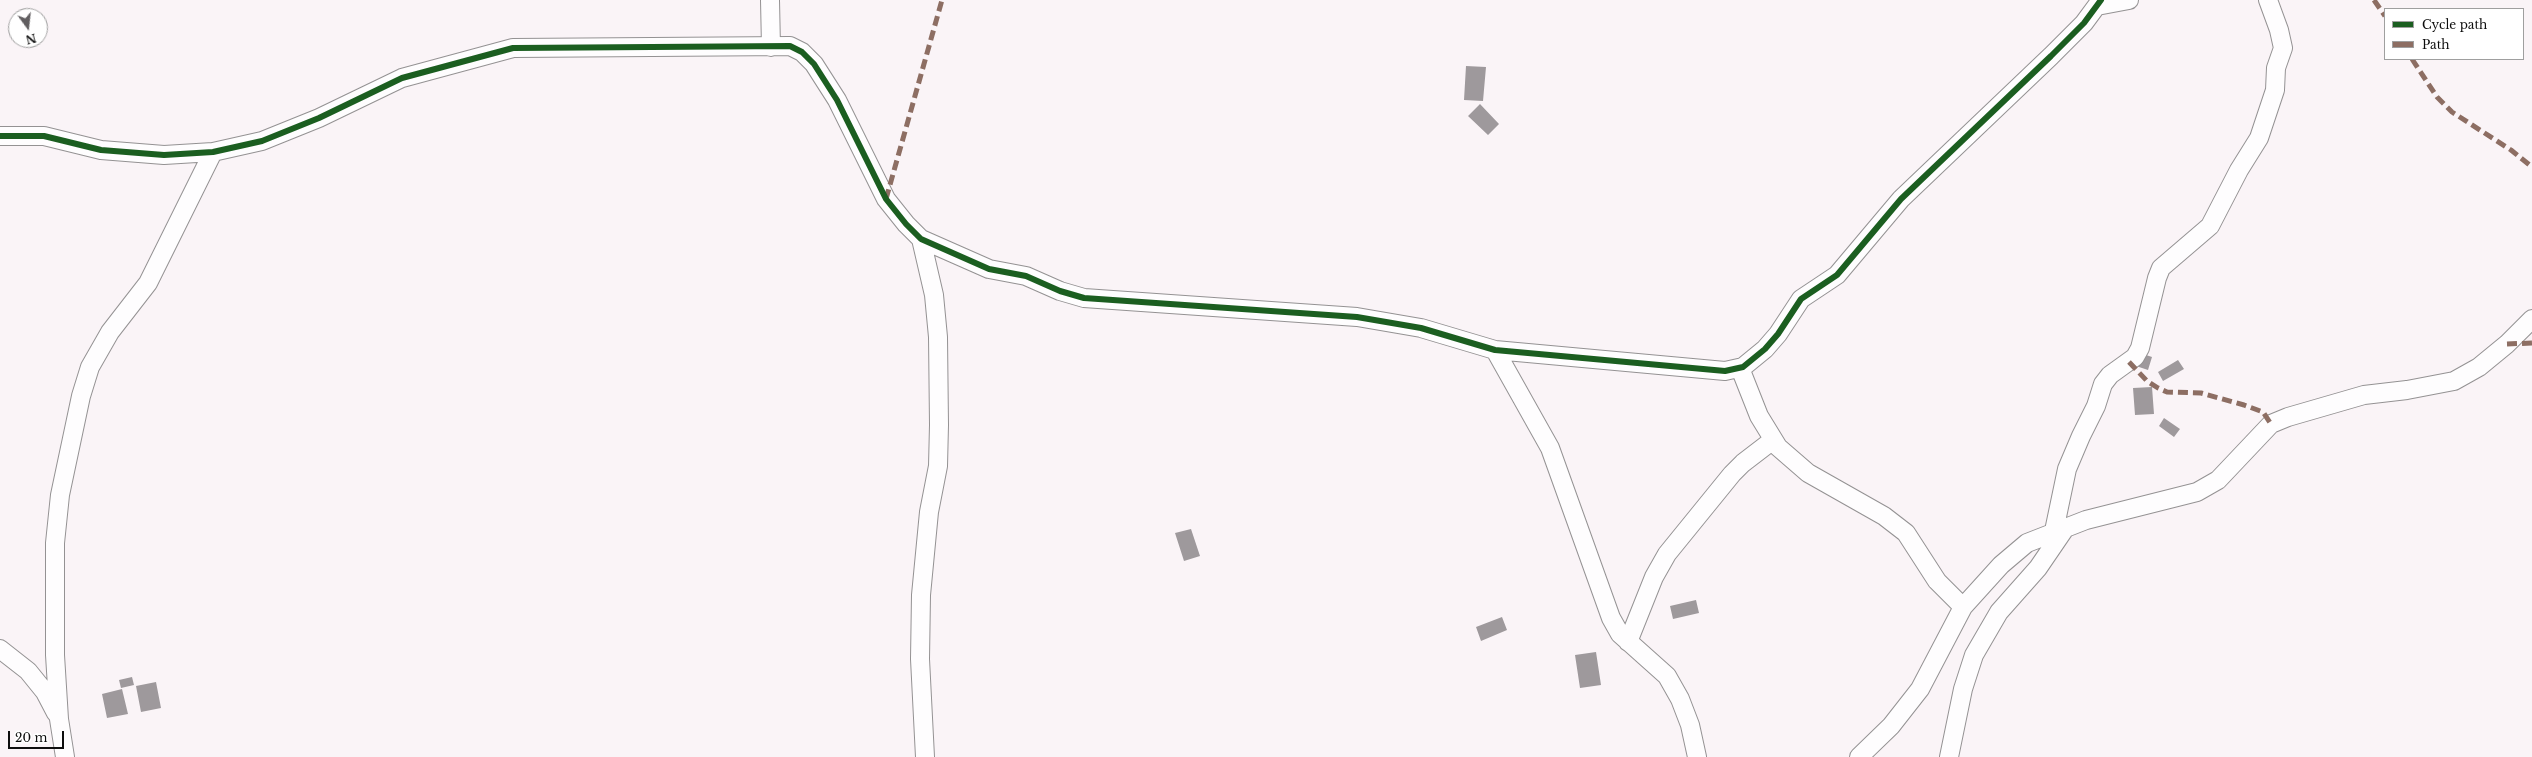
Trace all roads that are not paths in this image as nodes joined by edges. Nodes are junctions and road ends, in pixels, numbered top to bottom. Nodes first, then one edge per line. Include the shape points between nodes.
1 (770, 0) edge
2 (2129, 0) edge
3 (2268, 0) edge
4 (2099, 3) edge
5 (771, 47) junction
6 (0, 136) edge
7 (214, 152) junction
8 (921, 239) junction
9 (2532, 319) edge
10 (1495, 350) junction
11 (1740, 368) junction
12 (1773, 440) junction
13 (2060, 529) junction
14 (1963, 607) junction
15 (1628, 642) junction
16 (0, 649) edge
17 (58, 719) junction
18 (65, 757) edge
19 (925, 757) edge
20 (1697, 757) edge
21 (1859, 757) edge
22 (1949, 757) edge

1 - 5 street
2 - 4 street
3 - 13 street via 2280,30 2283,48 2276,68 2275,90 2259,138 2210,226 2161,268 2140,348 2135,357 2110,375 2104,384 2067,469
4 - 11 street via 2051,56 1902,199 1837,276 1801,299 1778,334
5 - 7 street via 513,48 402,78 319,118 262,141
5 - 8 street via 790,46 802,52 814,64 837,100 886,199
6 - 7 street via 44,136 101,150 164,155
7 - 17 street via 148,283 110,332 90,367 82,396 60,494 55,543
8 - 10 street via 989,269 1026,276 1084,298 1357,317 1421,328
8 - 19 street via 934,294 938,337 940,425 938,466 929,512 921,595 920,659
9 - 13 street via 2485,362 2454,381 2364,395 2288,416 2271,424 2218,480 2197,492 2129,508
10 - 11 street via 1725,371
10 - 15 street via 1550,448 1611,618
11 - 12 street via 1759,416
12 - 14 street via 1808,473 1884,516 1906,533 1937,581
12 - 15 street via 1732,474 1667,554 1654,577
13 - 14 street via 2027,543 2001,565
13 - 22 street via 2038,568 1999,612 1974,655 1963,688
14 - 21 street via 1920,689 1891,726
15 - 20 street via 1667,676 1690,724
16 - 17 street via 28,671 53,704
17 - 18 street

